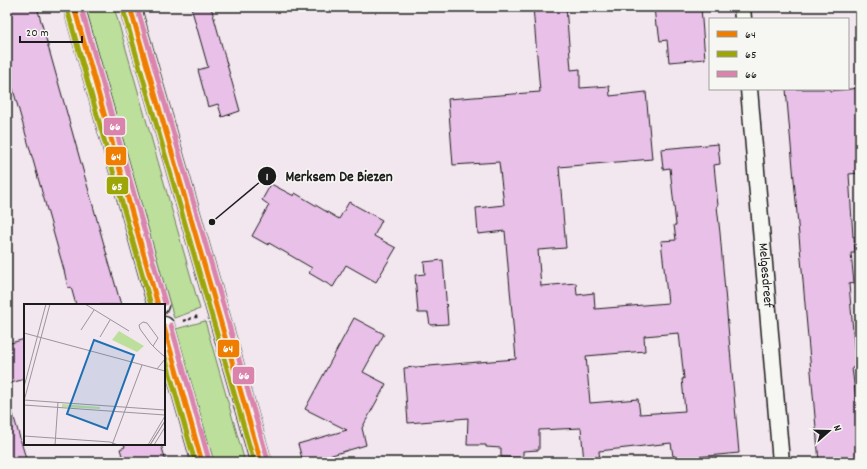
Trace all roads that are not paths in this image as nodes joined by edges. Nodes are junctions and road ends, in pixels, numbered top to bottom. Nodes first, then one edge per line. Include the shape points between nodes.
1 (74, 7) edge
2 (130, 7) edge
3 (742, 7) edge
4 (743, 18) edge
5 (749, 90) edge
6 (158, 304) edge
7 (172, 325) edge
8 (202, 462) edge
9 (261, 462) edge
10 (781, 462) edge

1 - 6 street
2 - 9 street
3 - 4 street
5 - 10 street, Melgesdreef
7 - 8 street

